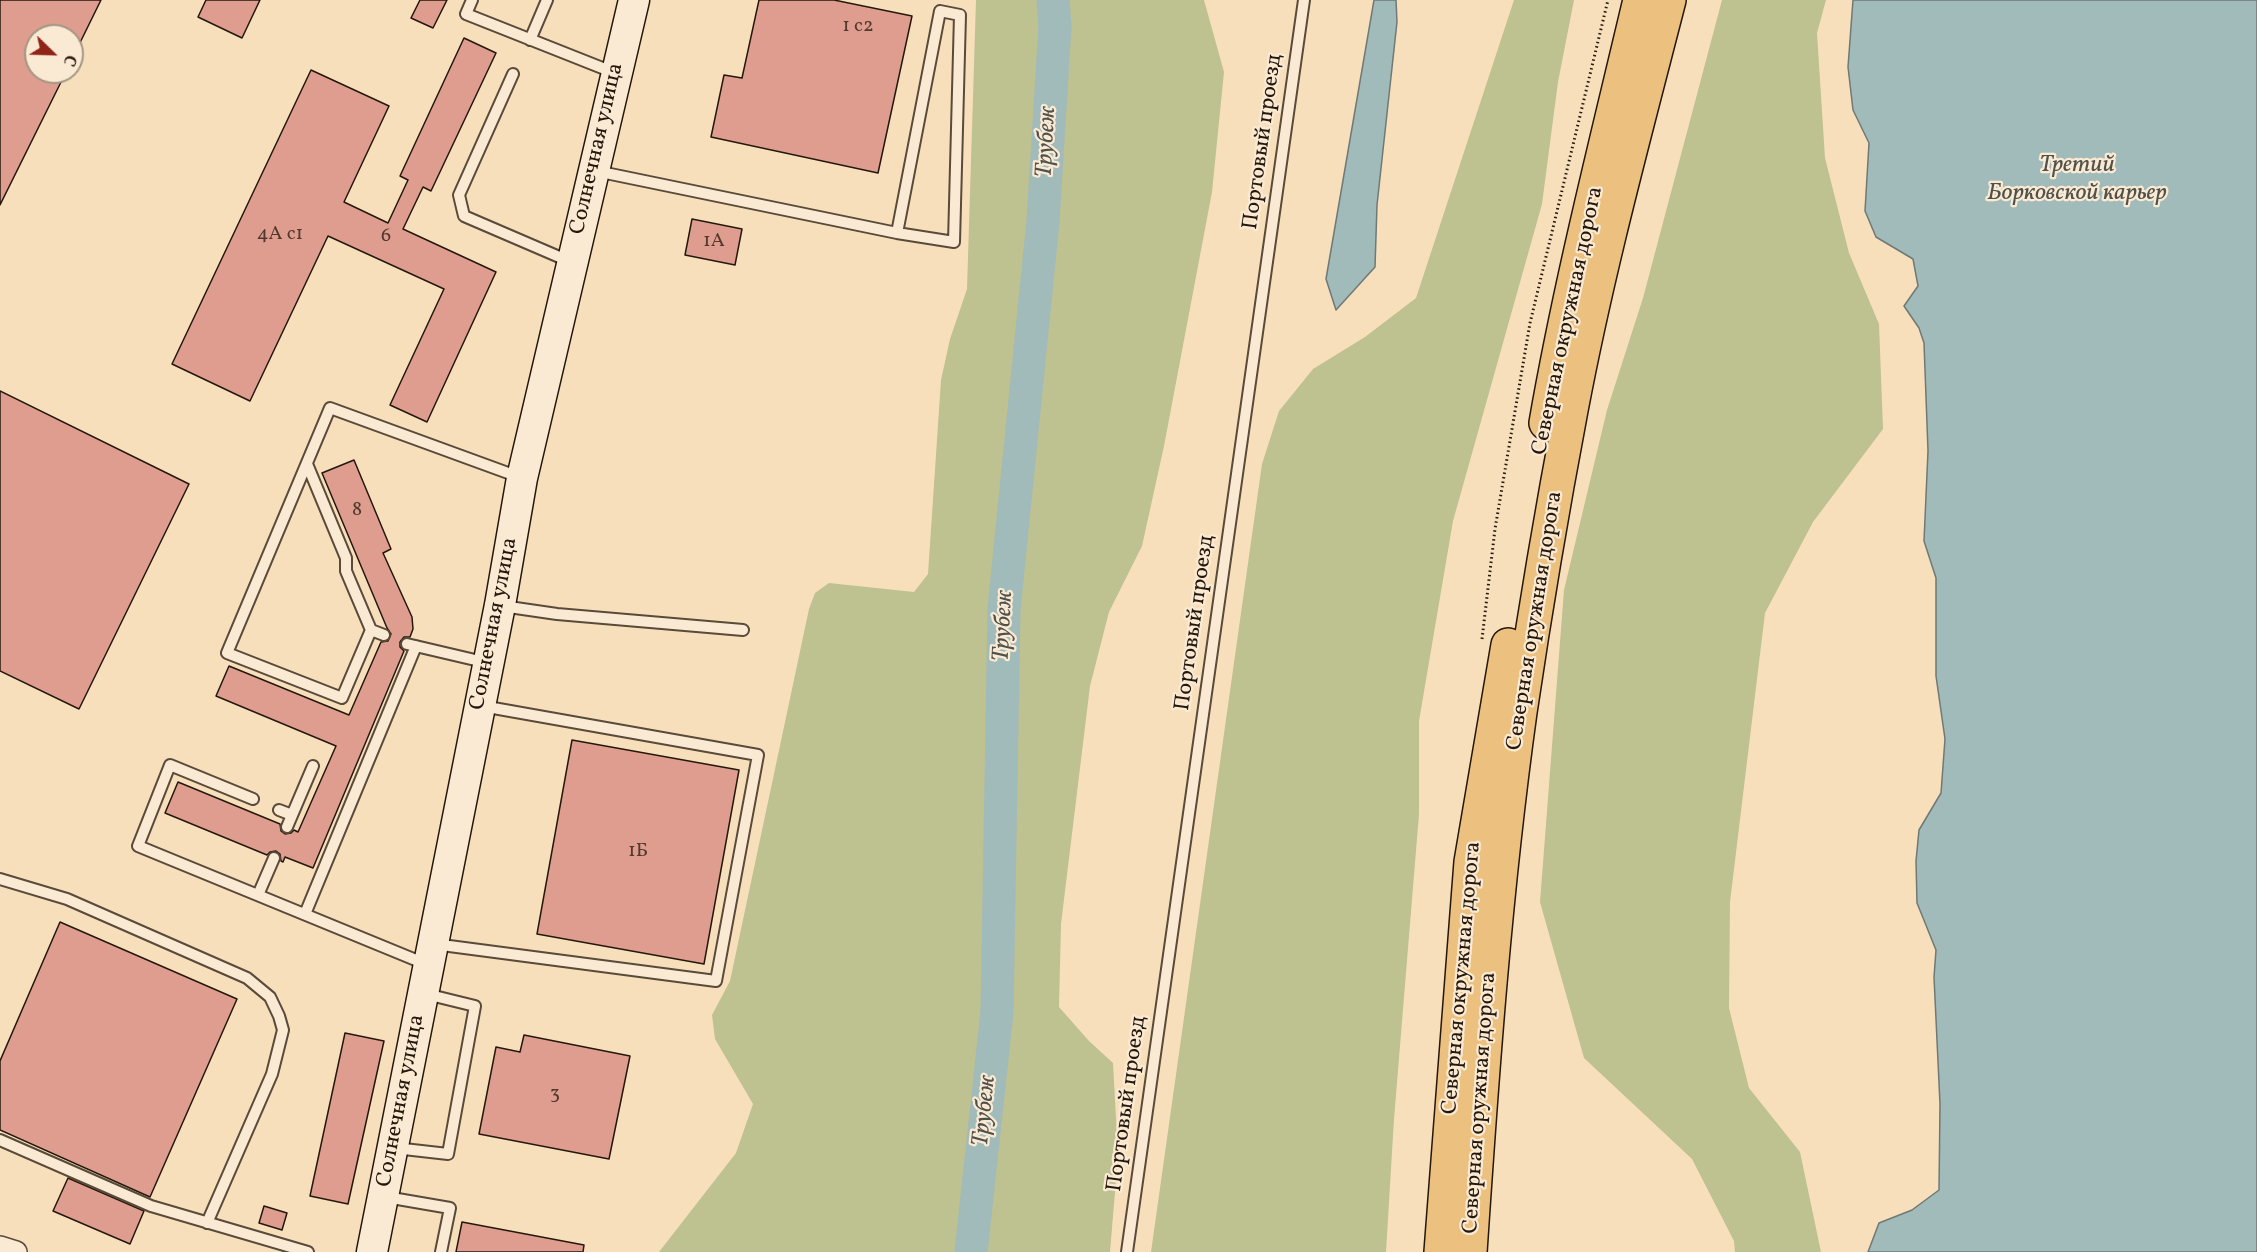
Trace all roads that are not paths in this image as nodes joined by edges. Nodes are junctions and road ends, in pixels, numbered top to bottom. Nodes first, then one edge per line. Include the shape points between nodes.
1 (472, 0) edge
2 (547, 0) edge
3 (634, 0) edge
4 (1304, 0) edge
5 (1640, 0) edge
6 (1669, 0) edge
7 (530, 40) junction
8 (615, 73) junction
9 (513, 74) dead end
10 (593, 171) junction
11 (897, 233) junction
12 (572, 263) junction
13 (307, 464) junction
14 (522, 478) junction
15 (500, 605) junction
16 (371, 630) junction
17 (743, 630) dead end
18 (384, 635) dead end
19 (488, 663) junction
20 (479, 705) junction
21 (313, 766) dead end
22 (252, 799) dead end
23 (279, 810) dead end
24 (292, 815) junction
25 (287, 827) dead end
26 (274, 858) dead end
27 (0, 879) edge
28 (258, 895) junction
29 (305, 914) junction
30 (430, 954) junction
31 (423, 994) junction
32 (0, 1140) edge
33 (392, 1148) junction
34 (383, 1196) junction
35 (207, 1223) junction
36 (0, 1247) edge
37 (16, 1252) edge
38 (308, 1252) edge
39 (372, 1252) edge
40 (441, 1252) edge
41 (1127, 1252) edge
42 (1441, 1252) edge
43 (1470, 1252) edge

1 - 7 lane via 466,14
2 - 7 lane
3 - 8 main road, Солнечная улица
4 - 41 lane, Портовый проезд
5 - 42 main road, Северная окружная дорога via 1557,360 1471,862
6 - 43 main road, Северная оружная дорога via 1571,408 1531,643 1500,884
7 - 8 lane
8 - 10 main road, Солнечная улица
9 - 12 lane via 459,195 464,216
10 - 11 lane
10 - 12 main road, Солнечная улица
11 - 11 lane via 940,11 960,15 954,242
12 - 14 main road, Солнечная улица
13 - 14 lane via 330,408
13 - 16 lane
13 - 16 lane via 228,653 342,698
14 - 15 main road, Солнечная улица
15 - 17 lane via 557,614
15 - 19 main road, Солнечная улица
16 - 18 lane
19 - 20 main road, Солнечная улица
19 - 29 lane via 411,645
20 - 30 main road, Солнечная улица
20 - 30 lane via 758,755 716,981
21 - 24 lane
22 - 28 lane via 171,765 138,846
23 - 24 lane
24 - 25 lane
26 - 28 lane
27 - 35 lane via 67,900 248,978 270,997 283,1030 272,1074
28 - 29 lane
29 - 30 lane
30 - 31 main road, Солнечная улица
31 - 33 main road, Солнечная улица
31 - 33 lane via 475,1006 447,1154
32 - 35 lane via 151,1206
33 - 34 main road, Солнечная улица
34 - 39 main road, Солнечная улица
34 - 40 lane via 450,1208
35 - 38 lane
36 - 37 street

